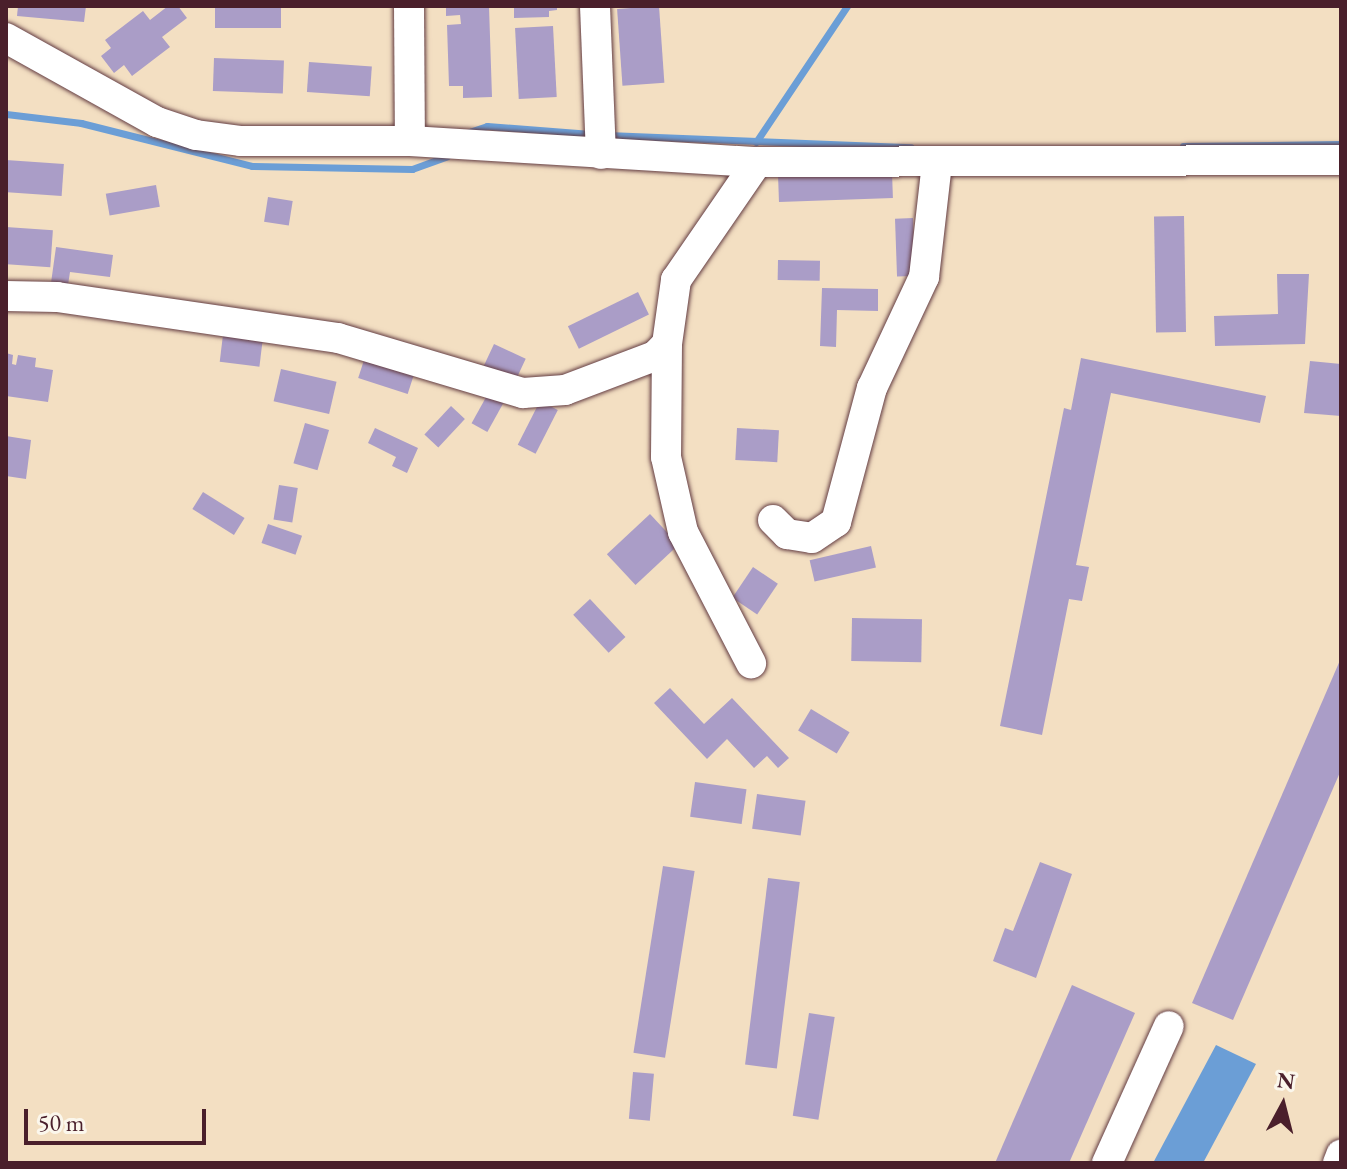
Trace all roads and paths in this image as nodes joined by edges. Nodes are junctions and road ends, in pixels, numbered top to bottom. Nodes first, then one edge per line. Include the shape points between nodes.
1 (409, 6) edge
2 (595, 6) edge
3 (6, 38) edge
4 (410, 141) junction
5 (601, 154) junction
6 (1341, 160) edge
7 (757, 162) junction
8 (937, 163) junction
9 (6, 296) edge
10 (667, 344) junction
11 (773, 520) dead end
12 (751, 663) dead end
13 (1169, 1026) dead end
14 (1341, 1155) edge
15 (1107, 1163) edge
16 (1338, 1163) edge

1 - 4 street
2 - 5 street
3 - 4 street via 157,122 196,135 240,141
4 - 5 street
5 - 7 street
6 - 8 street
7 - 8 street
7 - 10 street via 676,280
8 - 11 street via 924,277 872,388 836,522 812,538 787,534
9 - 10 street via 57,297 338,338 523,393 565,390 655,356
10 - 12 street via 666,457 683,532
13 - 15 street
14 - 16 street

